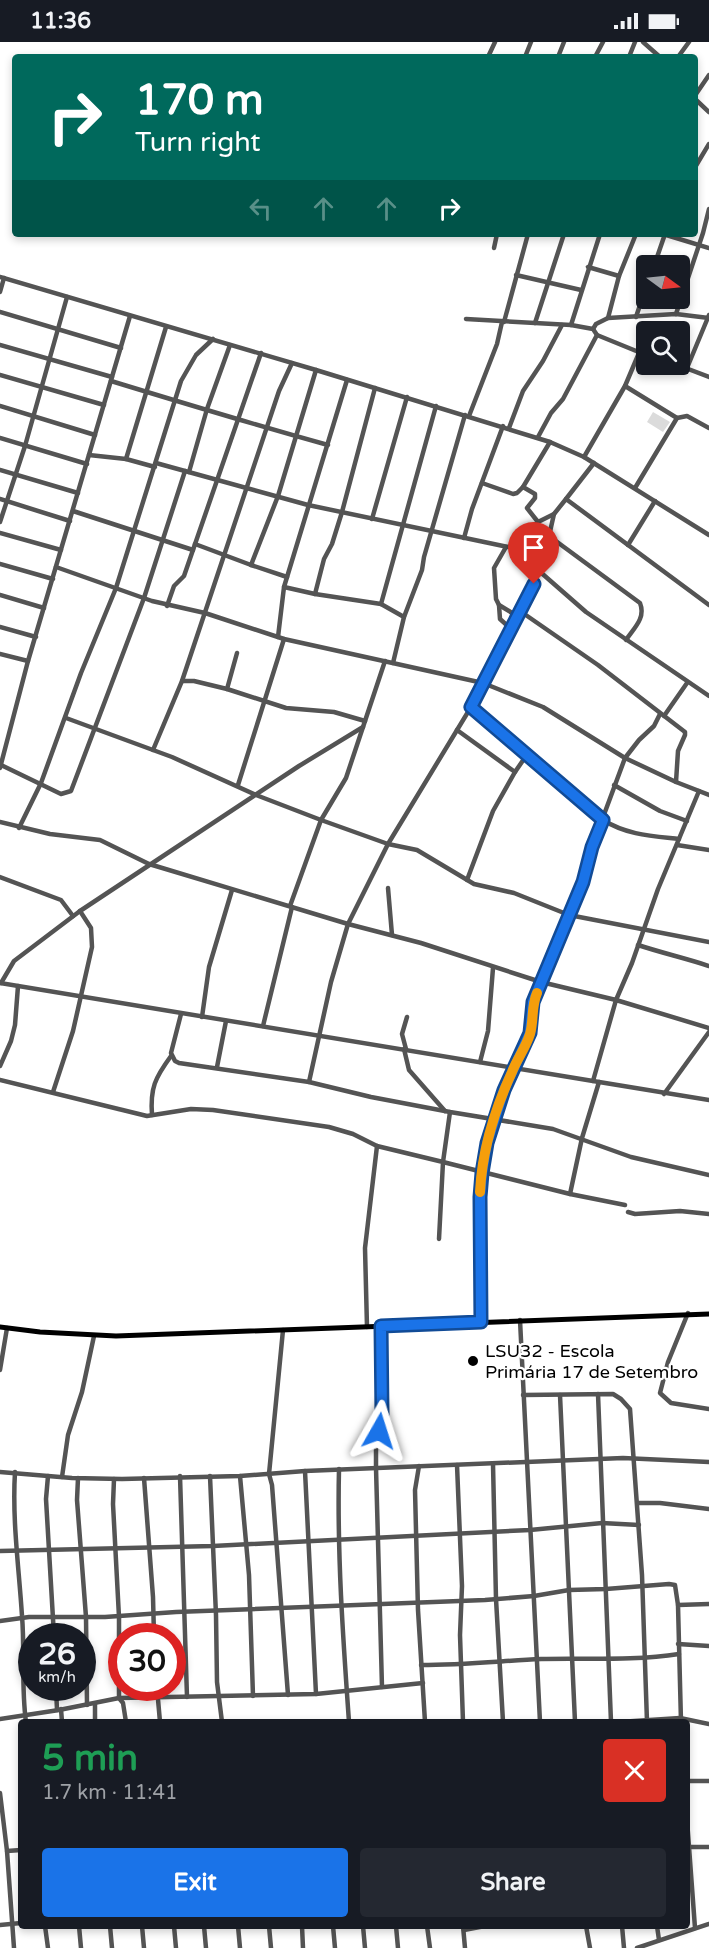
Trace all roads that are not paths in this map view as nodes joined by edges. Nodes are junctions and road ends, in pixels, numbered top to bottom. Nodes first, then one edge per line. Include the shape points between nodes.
1 (644, 42) edge
2 (654, 42) edge
3 (650, 48) junction
4 (657, 54) edge
5 (709, 75) edge
6 (698, 91) edge
7 (698, 101) edge
8 (709, 112) edge
9 (709, 144) edge
10 (698, 162) edge
11 (709, 210) edge
12 (496, 237) edge
13 (527, 237) edge
14 (563, 237) edge
15 (599, 237) edge
16 (635, 237) edge
17 (663, 237) edge
18 (673, 237) edge
19 (699, 246) junction
20 (494, 248) dead end
21 (709, 248) edge
22 (657, 255) edge
23 (588, 267) junction
24 (516, 275) junction
25 (618, 276) junction
26 (2, 277) edge
27 (548, 282) junction
28 (581, 290) junction
29 (0, 292) edge
30 (67, 297) junction
31 (639, 309) edge
32 (0, 312) edge
33 (676, 314) junction
34 (130, 316) junction
35 (636, 317) junction
36 (709, 317) edge
37 (608, 318) junction
38 (466, 320) dead end
39 (503, 322) junction
40 (535, 323) junction
41 (562, 325) junction
42 (571, 325) junction
43 (166, 327) junction
44 (593, 329) junction
45 (59, 330) junction
46 (597, 335) junction
47 (213, 339) junction
48 (0, 345) edge
49 (230, 345) junction
50 (121, 348) junction
51 (636, 352) edge
52 (261, 353) junction
53 (49, 359) junction
54 (636, 360) edge
55 (690, 361) edge
56 (292, 363) junction
57 (690, 369) edge
58 (316, 370) junction
59 (0, 375) edge
60 (709, 377) edge
61 (112, 379) junction
62 (347, 380) junction
63 (625, 386) junction
64 (41, 387) junction
65 (375, 388) junction
66 (147, 392) junction
67 (407, 397) junction
68 (176, 400) junction
69 (104, 405) junction
70 (0, 406) edge
71 (436, 406) junction
72 (207, 409) junction
73 (467, 415) junction
74 (33, 416) junction
75 (677, 418) junction
76 (237, 420) junction
77 (503, 426) junction
78 (709, 428) edge
79 (267, 429) junction
80 (510, 429) junction
81 (95, 435) junction
82 (297, 436) junction
83 (538, 437) junction
84 (0, 438) edge
85 (550, 442) junction
86 (328, 445) junction
87 (25, 446) junction
88 (89, 455) junction
89 (584, 457) junction
90 (126, 459) junction
91 (594, 463) junction
92 (87, 464) junction
93 (155, 465) junction
94 (0, 470) edge
95 (187, 472) junction
96 (14, 474) junction
97 (216, 480) junction
98 (482, 483) junction
99 (523, 487) junction
100 (248, 488) junction
101 (635, 488) junction
102 (78, 493) junction
103 (278, 496) junction
104 (0, 499) edge
105 (566, 499) junction
106 (6, 501) junction
107 (655, 501) junction
108 (308, 505) junction
109 (73, 511) junction
110 (342, 512) junction
111 (554, 514) junction
112 (372, 519) junction
113 (70, 521) junction
114 (0, 522) edge
115 (538, 522) junction
116 (402, 526) junction
117 (133, 530) junction
118 (432, 532) junction
119 (0, 533) edge
120 (709, 535) edge
121 (549, 536) junction
122 (464, 538) junction
123 (162, 541) junction
124 (628, 545) junction
125 (194, 547) junction
126 (506, 547) junction
127 (61, 550) junction
128 (224, 555) junction
129 (0, 564) edge
130 (251, 565) junction
131 (56, 567) junction
132 (538, 570) junction
133 (287, 577) junction
134 (53, 579) junction
135 (284, 587) junction
136 (116, 588) junction
137 (315, 594) junction
138 (0, 595) edge
139 (144, 598) junction
140 (381, 604) junction
141 (499, 605) junction
142 (167, 606) junction
143 (709, 606) edge
144 (44, 608) junction
145 (205, 613) junction
146 (519, 614) junction
147 (404, 617) junction
148 (0, 627) edge
149 (510, 628) junction
150 (36, 637) junction
151 (278, 637) junction
152 (284, 639) junction
153 (626, 640) junction
154 (237, 652) dead end
155 (0, 654) edge
156 (385, 660) junction
157 (28, 661) junction
158 (393, 663) junction
159 (183, 681) junction
160 (483, 683) junction
161 (687, 683) junction
162 (227, 689) junction
163 (709, 696) edge
164 (265, 701) junction
165 (471, 707) junction
166 (662, 715) junction
167 (66, 718) junction
168 (365, 720) junction
169 (363, 727) junction
170 (95, 729) junction
171 (457, 730) junction
172 (153, 750) junction
173 (526, 756) junction
174 (625, 758) junction
175 (1, 766) edge
176 (515, 772) junction
177 (676, 782) junction
178 (41, 783) junction
179 (238, 785) junction
180 (614, 785) junction
181 (699, 791) junction
182 (256, 795) junction
183 (709, 795) edge
184 (321, 820) junction
185 (603, 820) junction
186 (687, 821) junction
187 (0, 822) edge
188 (20, 828) junction
189 (678, 842) junction
190 (388, 844) junction
191 (709, 850) edge
192 (149, 864) junction
193 (0, 877) edge
194 (466, 880) junction
195 (388, 888) dead end
196 (232, 890) junction
197 (291, 906) junction
198 (80, 911) junction
199 (569, 915) junction
200 (73, 916) junction
201 (348, 924) junction
202 (643, 928) junction
203 (392, 935) junction
204 (709, 942) edge
205 (638, 945) junction
206 (709, 966) edge
207 (493, 968) junction
208 (541, 982) junction
209 (0, 983) edge
210 (18, 986) junction
211 (82, 996) junction
212 (616, 1000) junction
213 (181, 1014) junction
214 (202, 1017) junction
215 (407, 1017) dead end
216 (226, 1021) junction
217 (263, 1026) junction
218 (709, 1028) edge
219 (708, 1035) edge
220 (320, 1036) junction
221 (405, 1049) junction
222 (171, 1056) junction
223 (480, 1062) junction
224 (0, 1066) edge
225 (217, 1067) junction
226 (513, 1069) junction
227 (0, 1080) edge
228 (593, 1081) junction
229 (309, 1082) junction
230 (599, 1082) junction
231 (53, 1092) junction
232 (664, 1094) junction
233 (709, 1100) edge
234 (448, 1112) junction
235 (152, 1115) junction
236 (495, 1120) junction
237 (582, 1138) junction
238 (377, 1146) junction
239 (443, 1162) junction
240 (482, 1173) junction
241 (709, 1175) edge
242 (570, 1194) junction
243 (626, 1204) dead end
244 (628, 1212) dead end
245 (709, 1214) edge
246 (439, 1239) dead end
247 (688, 1313) junction
248 (709, 1314) edge
249 (520, 1320) junction
250 (481, 1322) junction
251 (381, 1326) junction
252 (367, 1327) junction
253 (0, 1328) edge
254 (8, 1328) junction
255 (283, 1330) junction
256 (94, 1336) junction
257 (0, 1370) edge
258 (598, 1394) junction
259 (524, 1395) junction
260 (560, 1395) junction
261 (709, 1409) edge
262 (634, 1458) junction
263 (599, 1459) junction
264 (563, 1461) junction
265 (709, 1462) edge
266 (527, 1463) junction
267 (493, 1464) junction
268 (457, 1465) junction
269 (419, 1466) junction
270 (376, 1468) junction
271 (339, 1469) junction
272 (305, 1471) junction
273 (0, 1472) edge
274 (15, 1472) junction
275 (268, 1474) junction
276 (48, 1476) junction
277 (180, 1476) junction
278 (210, 1476) junction
279 (240, 1476) junction
280 (62, 1477) junction
281 (78, 1478) junction
282 (144, 1478) junction
283 (114, 1479) junction
284 (638, 1503) junction
285 (709, 1509) edge
286 (602, 1523) junction
287 (639, 1525) junction
288 (566, 1526) junction
289 (530, 1530) junction
290 (495, 1531) junction
291 (458, 1533) junction
292 (417, 1536) junction
293 (378, 1538) junction
294 (340, 1539) junction
295 (307, 1540) junction
296 (276, 1543) junction
297 (246, 1545) junction
298 (213, 1546) junction
299 (150, 1547) junction
300 (182, 1547) junction
301 (49, 1549) junction
302 (81, 1549) junction
303 (115, 1549) junction
304 (16, 1550) junction
305 (0, 1551) edge
306 (643, 1586) junction
307 (606, 1589) junction
308 (569, 1590) junction
309 (534, 1596) junction
310 (496, 1599) junction
311 (418, 1601) junction
312 (460, 1601) junction
313 (380, 1603) junction
314 (709, 1604) edge
315 (341, 1605) junction
316 (678, 1605) junction
317 (311, 1607) junction
318 (281, 1609) junction
319 (251, 1610) junction
320 (216, 1611) junction
321 (184, 1612) junction
322 (153, 1613) junction
323 (53, 1617) junction
324 (86, 1617) junction
325 (119, 1617) junction
326 (23, 1618) junction
327 (0, 1621) edge
328 (53, 1623) edge
329 (119, 1623) edge
330 (153, 1623) edge
331 (678, 1644) junction
332 (709, 1646) edge
333 (679, 1654) junction
334 (644, 1656) junction
335 (573, 1658) junction
336 (609, 1658) junction
337 (537, 1659) junction
338 (499, 1663) junction
339 (421, 1665) junction
340 (461, 1665) junction
341 (423, 1683) junction
342 (382, 1687) junction
343 (347, 1691) junction
344 (316, 1694) junction
345 (288, 1695) junction
346 (219, 1696) junction
347 (253, 1696) junction
348 (187, 1697) joint
349 (58, 1701) edge
350 (108, 1701) edge
351 (121, 1701) edge
352 (158, 1701) edge
353 (95, 1704) junction
354 (87, 1705) junction
355 (59, 1710) junction
356 (25, 1715) junction
357 (0, 1719) edge
358 (26, 1719) edge
359 (61, 1719) edge
360 (95, 1719) edge
361 (126, 1719) edge
362 (160, 1719) edge
363 (222, 1719) edge
364 (349, 1719) edge
365 (425, 1719) edge
366 (463, 1719) edge
367 (503, 1719) edge
368 (540, 1719) edge
369 (575, 1719) edge
370 (611, 1719) edge
371 (647, 1719) edge
372 (680, 1719) edge
373 (690, 1721) edge
374 (709, 1724) edge
375 (690, 1781) edge
376 (709, 1781) edge
377 (0, 1793) edge
378 (690, 1847) edge
379 (709, 1847) edge
380 (18, 1850) edge
381 (8, 1852) junction
382 (0, 1855) edge
383 (690, 1870) edge
384 (18, 1923) edge
385 (13, 1924) junction
386 (709, 1924) edge
387 (0, 1925) edge
388 (695, 1928) junction
389 (45, 1929) edge
390 (79, 1929) edge
391 (110, 1929) edge
392 (142, 1929) edge
393 (174, 1929) edge
394 (204, 1929) edge
395 (238, 1929) edge
396 (269, 1929) edge
397 (302, 1929) edge
398 (333, 1929) edge
399 (363, 1929) edge
400 (396, 1929) edge
401 (427, 1929) edge
402 (464, 1929) edge
403 (587, 1929) edge
404 (622, 1929) edge
405 (657, 1929) edge
406 (659, 1940) junction
407 (14, 1948) edge
408 (48, 1948) edge
409 (81, 1948) edge
410 (112, 1948) edge
411 (144, 1948) edge
412 (176, 1948) edge
413 (207, 1948) edge
414 (240, 1948) edge
415 (272, 1948) edge
416 (303, 1948) edge
417 (335, 1948) edge
418 (365, 1948) edge
419 (398, 1948) edge
420 (430, 1948) edge
421 (465, 1948) edge
422 (590, 1948) edge
423 (624, 1948) edge
424 (638, 1948) edge

1 - 3 street
2 - 3 street
3 - 4 street
5 - 6 street
7 - 8 street
9 - 10 street
11 - 19 street
12 - 20 street
13 - 24 street
14 - 27 street
15 - 23 street
16 - 25 street
17 - 22 street
18 - 19 street
19 - 21 street
19 - 33 street
23 - 25 street
23 - 28 street
24 - 27 street
24 - 39 street
25 - 37 street
26 - 29 street
26 - 30 street
27 - 28 street
27 - 40 street
28 - 42 street
30 - 34 street
30 - 45 street
31 - 35 street
32 - 45 street
33 - 35 street
33 - 36 street
34 - 43 street
34 - 50 street
35 - 37 street
36 - 55 street
37 - 44 street
38 - 39 street
39 - 40 street
39 - 73 street
40 - 41 street
41 - 42 street
41 - 80 street via 523,392
42 - 44 street
43 - 47 street
43 - 66 street
44 - 46 street
45 - 50 street
45 - 53 street
46 - 51 street
46 - 83 street
47 - 49 street
47 - 68 street via 196,355 181,381
48 - 53 street
49 - 52 street
49 - 72 street
50 - 61 street
52 - 56 street
52 - 76 street
53 - 61 street
53 - 64 street
54 - 63 street
56 - 58 street
56 - 79 street
57 - 60 street
58 - 62 street
58 - 82 street
59 - 64 street
61 - 66 street
61 - 69 street
62 - 65 street
62 - 86 street
63 - 75 street
63 - 89 street
64 - 69 street
64 - 74 street
65 - 67 street
65 - 110 street
66 - 68 street
66 - 90 street
67 - 71 street
67 - 112 street
68 - 72 street
68 - 93 street
69 - 81 street
70 - 74 street
71 - 73 street
71 - 116 street
72 - 76 street
72 - 95 street
73 - 77 street
73 - 118 street
74 - 81 street
74 - 87 street
75 - 78 street via 687,416
75 - 101 street
76 - 79 street
76 - 97 street
77 - 80 street
77 - 98 street
79 - 82 street
79 - 100 street
80 - 83 street
81 - 88 street
82 - 86 street
82 - 103 street
83 - 85 street
84 - 87 street
85 - 89 street
85 - 99 street
86 - 108 street
87 - 92 street
87 - 96 street
88 - 90 street
88 - 92 street
89 - 91 street
90 - 93 street
91 - 101 street
91 - 105 street
92 - 102 street
93 - 95 street
93 - 117 street
94 - 96 street
95 - 97 street
95 - 123 street
96 - 102 street
96 - 106 street
97 - 100 street
97 - 125 street
98 - 99 street via 513,494
98 - 122 street
99 - 115 street via 536,496 527,508
100 - 103 street
100 - 128 street
101 - 107 street
102 - 109 street
103 - 108 street
103 - 130 street
104 - 106 street
105 - 111 street
105 - 124 street
106 - 113 street
106 - 114 street
107 - 120 street
107 - 124 street
108 - 110 street
108 - 133 street
109 - 113 street
109 - 117 street
110 - 112 street
110 - 137 street
111 - 115 street
111 - 121 street
112 - 116 street
113 - 127 street
115 - 126 street via 515,544
116 - 118 street
116 - 140 street
117 - 123 street
117 - 136 street
118 - 122 street
118 - 147 street
119 - 127 street
121 - 132 street
121 - 153 street via 640,603 641,619
122 - 126 street
123 - 125 street
123 - 139 street
124 - 143 street
125 - 128 street
125 - 142 street via 184,577 174,586
126 - 141 street via 493,572
127 - 131 street
128 - 130 street
128 - 145 street
129 - 134 street
130 - 133 street
131 - 134 street
131 - 136 street
132 - 146 street
132 - 153 street
133 - 135 street
134 - 144 street
135 - 137 street
135 - 151 street
136 - 139 street
136 - 167 street
137 - 140 street
138 - 144 street
139 - 142 street
139 - 170 street
140 - 147 street
141 - 146 street
141 - 149 street via 500,619
142 - 145 street
144 - 150 street
145 - 151 street
145 - 159 street
146 - 149 street
146 - 166 street via 598,665
147 - 158 street
148 - 150 street
149 - 160 street
150 - 157 street
151 - 152 street
152 - 156 street
152 - 164 street
153 - 161 street
154 - 162 street
155 - 157 street
156 - 158 street
156 - 168 street
157 - 175 street
158 - 160 street
159 - 162 street
159 - 172 street
160 - 165 street
160 - 174 street via 543,707
161 - 163 street
161 - 166 street
162 - 164 street
164 - 168 street via 296,710 334,712
164 - 179 street
165 - 171 street
165 - 173 street
166 - 174 street
166 - 177 street via 685,733 678,751
167 - 170 street
167 - 178 street
168 - 169 street
169 - 182 street
169 - 184 street via 346,778
170 - 172 street
170 - 178 street via 68,794
171 - 176 street
171 - 190 street
172 - 179 street
173 - 176 street
173 - 185 street
174 - 177 street
174 - 180 street
175 - 178 street
176 - 194 street via 493,811
177 - 181 street
178 - 188 street
179 - 182 street
180 - 185 street
180 - 186 street
181 - 183 street
181 - 186 street
182 - 184 street
182 - 192 street
184 - 190 street
184 - 197 street
185 - 189 street via 626,832
185 - 199 street
186 - 189 street
187 - 188 street
188 - 192 street via 92,838
189 - 191 street
189 - 202 street
190 - 194 street via 417,850
190 - 201 street
192 - 196 street
192 - 198 street
193 - 200 street via 61,900
194 - 199 street via 514,893
195 - 203 street
196 - 197 street
196 - 214 street via 209,967
197 - 201 street
197 - 217 street
198 - 200 street
198 - 211 street via 91,928 92,947
199 - 202 street
199 - 208 street
200 - 209 street via 14,961
201 - 203 street
201 - 220 street
202 - 204 street
202 - 205 street
203 - 207 street
205 - 206 street
205 - 212 street
207 - 208 street
207 - 223 street via 488,1031
208 - 212 street
208 - 226 street via 533,1002 530,1033
209 - 210 street
210 - 211 street
210 - 224 street via 13,1033
211 - 213 street
211 - 231 street
212 - 218 street
212 - 228 street
213 - 214 street
213 - 222 street
214 - 216 street
215 - 221 street via 402,1034
216 - 217 street
216 - 225 street
217 - 220 street
219 - 232 street
220 - 221 street
220 - 229 street
221 - 223 street
221 - 234 street via 408,1069
222 - 225 street via 179,1063
222 - 235 street via 153,1085
223 - 226 street
225 - 229 street
226 - 228 street
226 - 236 street
227 - 231 street
228 - 230 street
229 - 234 street
230 - 232 street
230 - 237 street
231 - 235 street
232 - 233 street
234 - 236 street
234 - 239 street
235 - 238 street via 187,1108 213,1110 329,1127
236 - 237 street
236 - 240 street
237 - 241 street via 631,1157
237 - 242 street
238 - 239 street
238 - 252 street via 365,1248
239 - 240 street
239 - 246 street
240 - 242 street
240 - 250 street
242 - 243 street
244 - 245 street
247 - 248 main road
247 - 249 main road
247 - 261 street via 660,1393 671,1403
249 - 250 main road
249 - 259 street
250 - 251 main road
251 - 252 main road
251 - 270 street via 382,1414
252 - 255 main road
253 - 254 main road
254 - 256 main road
254 - 257 street
255 - 256 main road
255 - 275 street
256 - 280 street via 68,1435
258 - 260 street
258 - 262 street via 618,1396 630,1409
258 - 263 street
259 - 260 street
259 - 266 street
260 - 264 street
262 - 263 street
262 - 265 street
262 - 284 street
263 - 264 street
263 - 286 street
264 - 266 street
264 - 288 street
266 - 267 street
266 - 289 street
267 - 268 street
267 - 290 street
268 - 269 street
268 - 291 street
269 - 270 street
269 - 292 street via 415,1490
270 - 271 street
270 - 293 street
271 - 272 street
271 - 294 street
272 - 275 street
272 - 295 street
273 - 274 street
274 - 276 street
274 - 304 street
275 - 279 street
275 - 296 street
276 - 280 street
276 - 301 street
277 - 278 street
277 - 282 street
277 - 300 street
278 - 279 street
278 - 298 street
279 - 297 street
280 - 281 street
281 - 283 street
281 - 302 street
282 - 283 street
282 - 299 street
283 - 303 street
284 - 285 street
284 - 287 street
286 - 287 street
286 - 288 street
286 - 307 street
287 - 306 street
288 - 289 street
288 - 308 street
289 - 290 street
289 - 309 street
290 - 291 street
290 - 310 street
291 - 292 street
291 - 312 street
292 - 293 street
292 - 311 street
293 - 294 street
293 - 313 street
294 - 295 street
294 - 315 street
295 - 296 street
295 - 317 street
296 - 297 street
296 - 318 street
297 - 298 street
297 - 319 street
298 - 300 street
298 - 320 street
299 - 300 street
299 - 303 street
299 - 322 street
300 - 321 street
301 - 302 street
301 - 304 street
301 - 323 street
302 - 303 street
302 - 324 street
303 - 325 street
304 - 305 street
304 - 326 street
306 - 307 street
306 - 316 street via 674,1584
306 - 334 street
307 - 308 street
307 - 336 street
308 - 309 street
308 - 335 street
309 - 310 street
309 - 337 street
310 - 312 street
310 - 338 street
311 - 312 street
311 - 313 street
311 - 339 street
312 - 340 street
313 - 315 street
313 - 342 street
314 - 316 street
315 - 317 street
315 - 343 street
316 - 331 street
317 - 318 street
317 - 344 street
318 - 319 street
318 - 345 street
319 - 320 street
319 - 347 street
320 - 321 street
320 - 346 street
321 - 322 street
321 - 348 street
322 - 325 street
322 - 330 street
323 - 324 street
323 - 326 street
323 - 328 street
324 - 325 street
324 - 354 street
325 - 329 street
326 - 327 street
326 - 356 street
331 - 332 street
331 - 333 street
333 - 334 street
333 - 372 street
334 - 336 street
334 - 371 street
335 - 336 street
335 - 337 street
335 - 369 street
336 - 370 street
337 - 338 street
337 - 368 street
338 - 340 street
338 - 367 street
339 - 340 street
339 - 341 street
340 - 366 street
341 - 342 street
341 - 365 street
342 - 343 street
343 - 344 street
343 - 364 street
344 - 345 street
345 - 347 street
346 - 347 street
346 - 348 street
346 - 363 street
349 - 355 street
350 - 353 street
351 - 361 street
352 - 362 street
353 - 354 street
353 - 360 street
354 - 355 street
355 - 356 street
355 - 359 street
356 - 357 street
356 - 358 street
373 - 374 street
375 - 376 street
377 - 381 street
378 - 379 street
380 - 381 street
381 - 382 street
381 - 385 street
383 - 388 street
384 - 385 street
385 - 387 street
385 - 407 street
386 - 388 street
388 - 406 street
389 - 408 street
390 - 409 street
391 - 410 street
392 - 411 street
393 - 412 street
394 - 413 street
395 - 414 street
396 - 415 street
397 - 416 street
398 - 417 street
399 - 418 street
400 - 419 street
401 - 420 street
402 - 421 street
403 - 422 street
404 - 423 street
405 - 406 street
406 - 424 street

